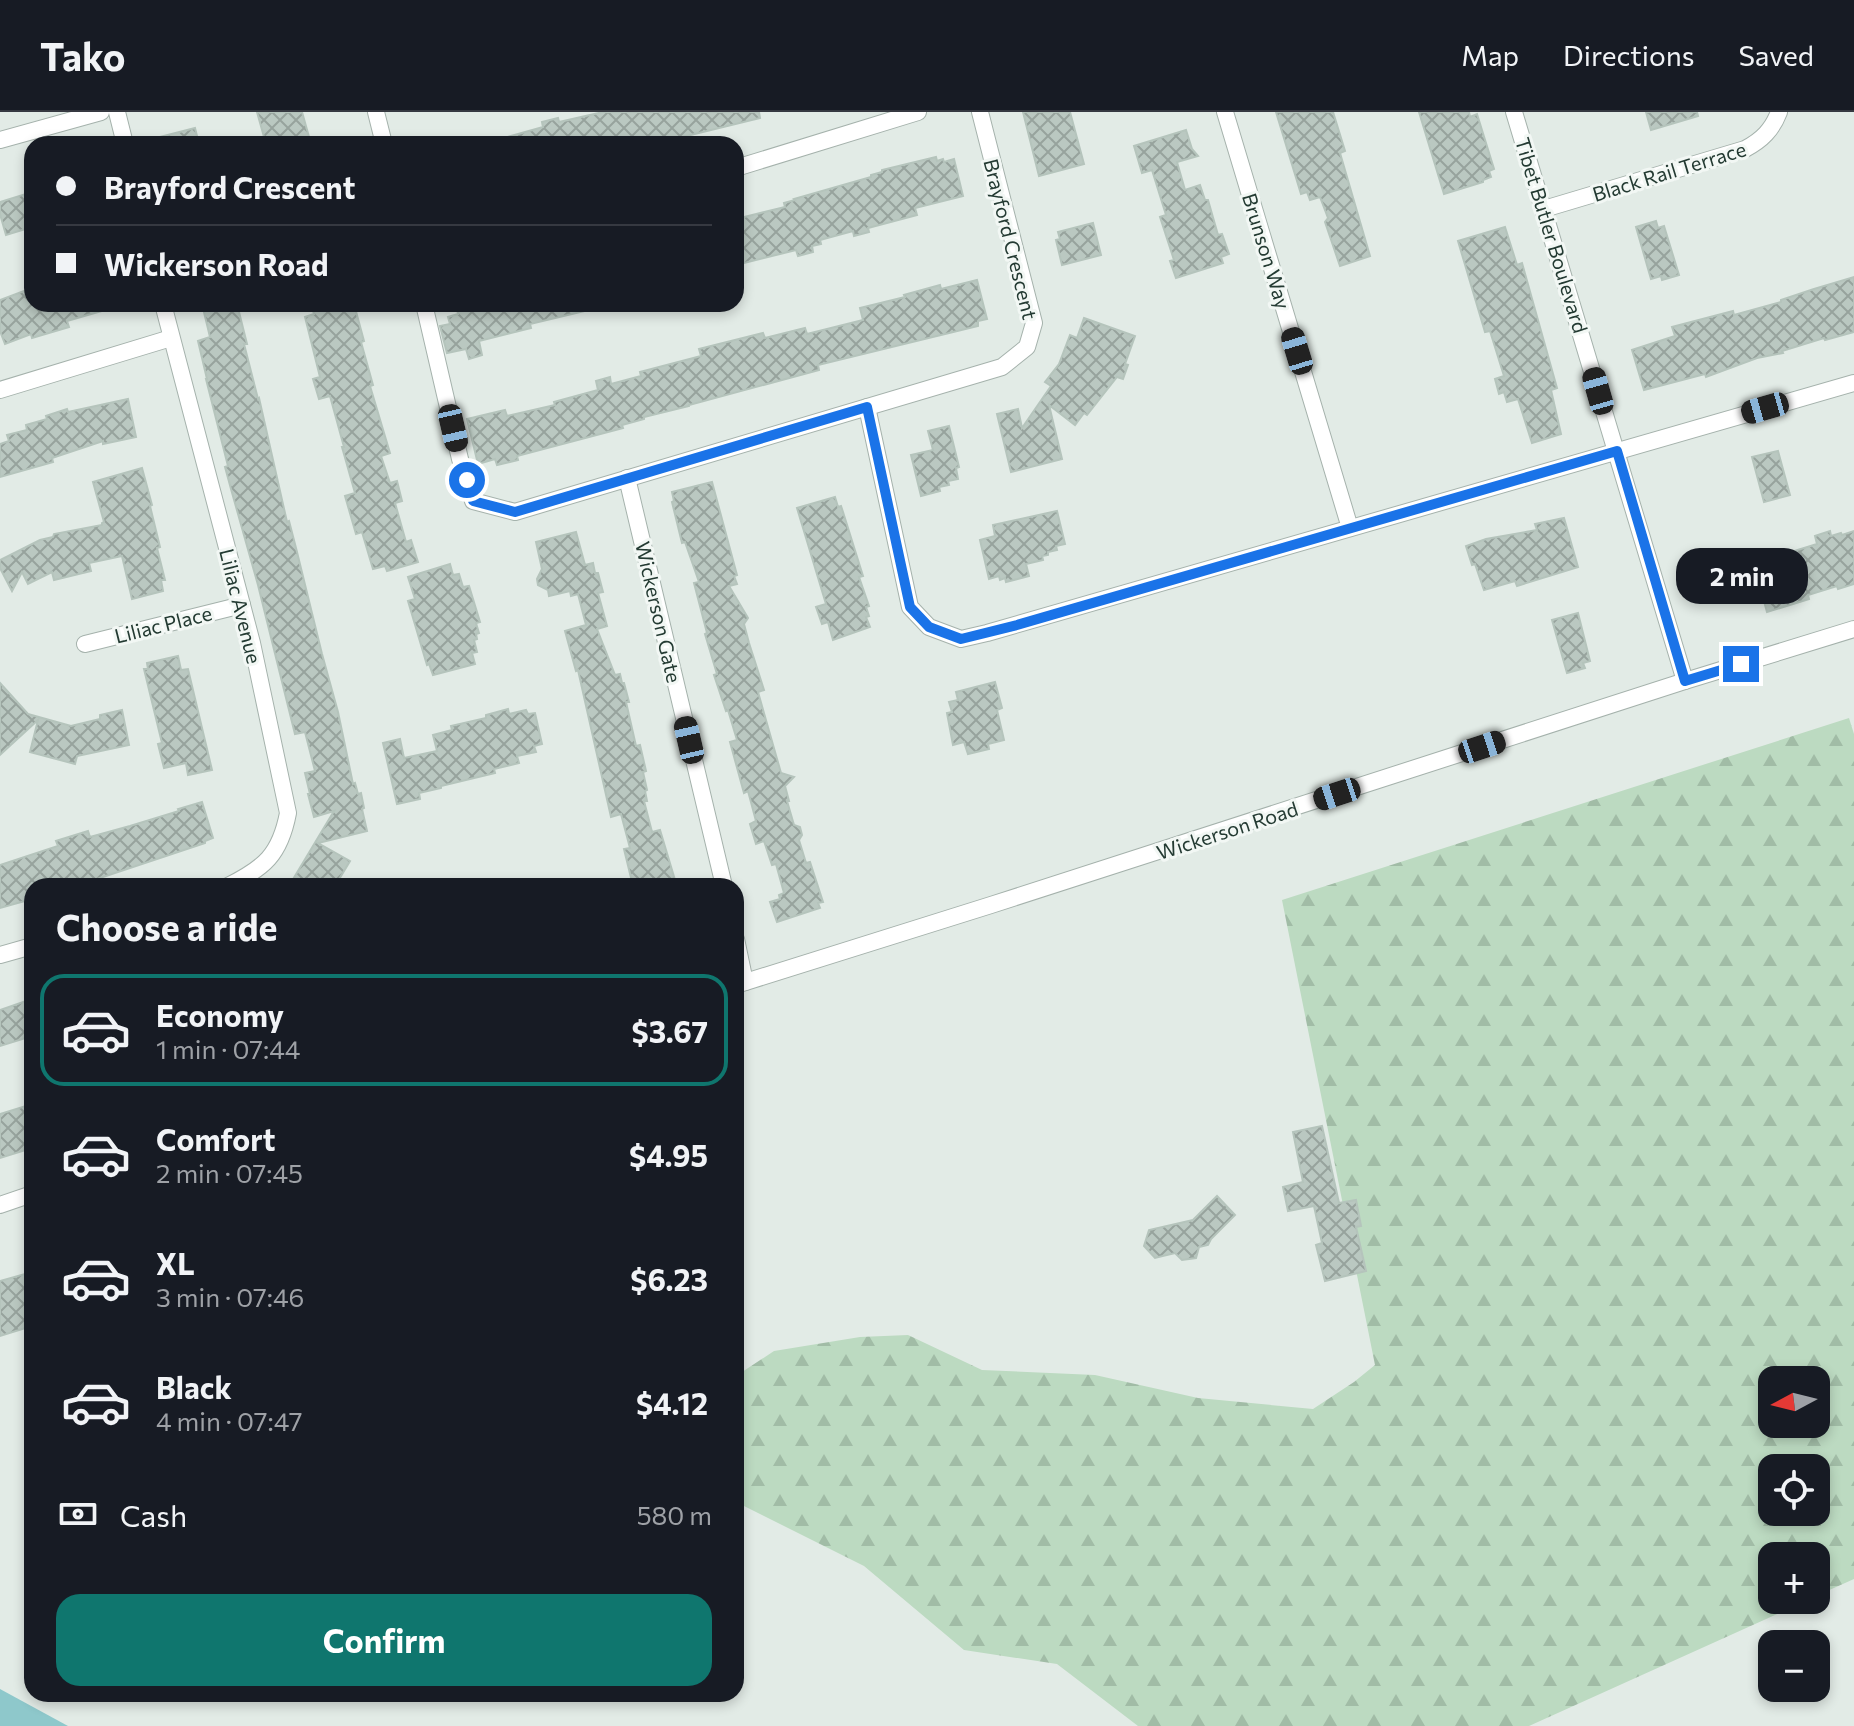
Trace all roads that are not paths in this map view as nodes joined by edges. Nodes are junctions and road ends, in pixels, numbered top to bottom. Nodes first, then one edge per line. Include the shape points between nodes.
1 (101, 112) edge
2 (117, 112) edge
3 (376, 112) edge
4 (918, 112) edge
5 (980, 112) edge
6 (1225, 112) edge
7 (1514, 112) edge
8 (1779, 112) edge
9 (123, 136) edge
10 (382, 136) edge
11 (0, 140) edge
12 (744, 166) edge
13 (1544, 209) junction
14 (165, 312) edge
15 (426, 312) edge
16 (171, 338) junction
17 (1854, 383) edge
18 (0, 390) edge
19 (867, 407) junction
20 (1617, 451) junction
21 (627, 478) junction
22 (1350, 528) junction
23 (242, 605) junction
24 (1854, 629) edge
25 (85, 644) dead end
26 (1685, 681) junction
27 (244, 878) edge
28 (722, 878) edge
29 (24, 948) edge
30 (0, 955) edge
31 (744, 983) edge
32 (24, 1197) edge
33 (0, 1205) edge

1 - 11 street
2 - 9 street
3 - 10 street
4 - 12 street
5 - 19 street, Brayford Crescent via 1034,323 1027,347 1002,367
6 - 22 street, Brunson Way
7 - 13 street, Tibet Butler Boulevard
8 - 13 street, Black Rail Terrace via 1765,136 1745,149
13 - 20 street, Tibet Butler Boulevard
14 - 16 street, Liliac Avenue
15 - 21 street, Brayford Crescent via 473,501 515,512
16 - 18 street
16 - 23 street, Liliac Avenue
17 - 20 street
19 - 21 street, Brayford Crescent
19 - 22 street via 910,607 929,627 961,639
20 - 22 street
20 - 26 street, Tibet Butler Boulevard
21 - 28 street, Wickerson Gate
23 - 25 street, Liliac Place
23 - 27 street, Liliac Avenue via 288,813 272,856
24 - 26 street, Wickerson Road
26 - 31 street, Wickerson Road
29 - 30 street
32 - 33 street

